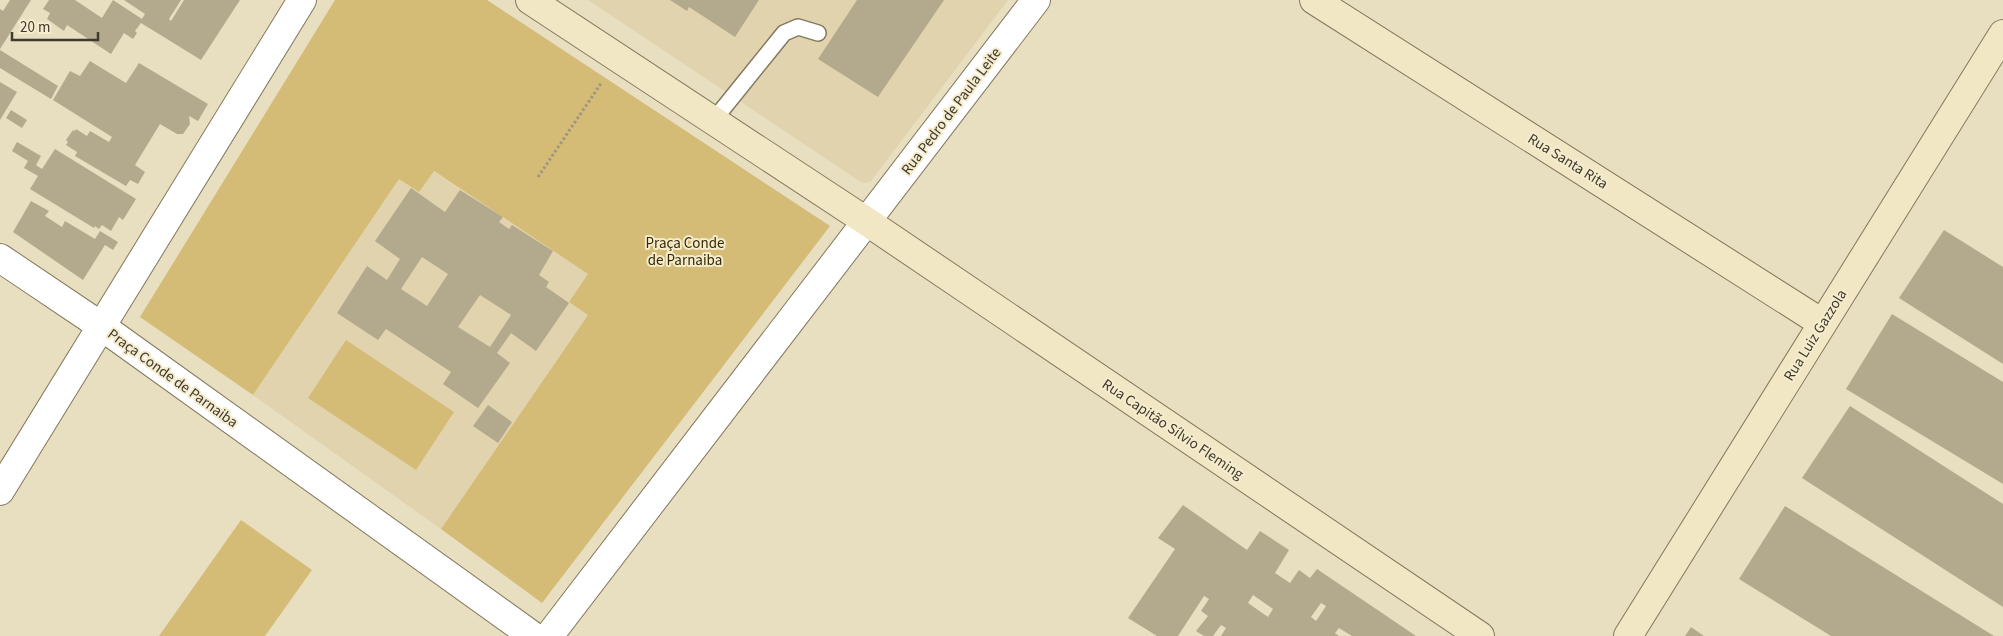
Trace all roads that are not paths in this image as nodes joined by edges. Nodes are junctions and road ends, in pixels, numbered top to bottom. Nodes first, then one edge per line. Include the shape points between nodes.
1 (302, 0) edge
2 (530, 0) edge
3 (1036, 0) edge
4 (1314, 0) edge
5 (818, 33) dead end
6 (2003, 34) edge
7 (713, 121) junction
8 (866, 221) junction
9 (0, 258) edge
10 (1822, 323) junction
11 (101, 326) junction
12 (0, 491) edge
13 (533, 636) edge
14 (549, 636) edge
15 (1480, 636) edge
16 (1628, 636) edge

1 - 11 street, Praça Conde de Parnaiba
2 - 7 street
3 - 8 street, Rua Pedro de Paula Leite
4 - 10 street, Rua Santa Rita
5 - 7 lane via 798,27 784,33
6 - 10 street, Rua Luiz Gazzola
7 - 8 street
8 - 14 street
8 - 15 street, Rua Capitão Sílvio Fleming
9 - 11 street
10 - 16 street, Rua Luiz Gazzola
11 - 12 street
11 - 13 street, Praça Conde de Parnaiba

